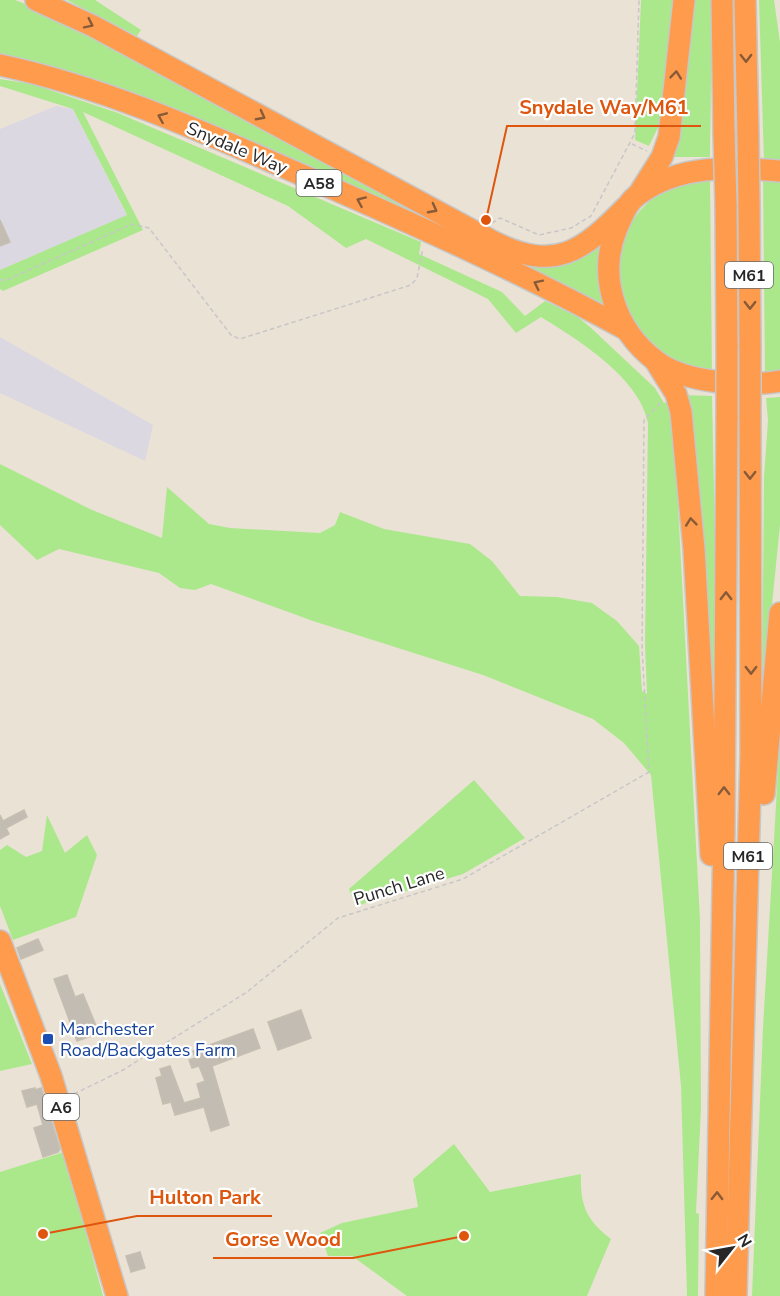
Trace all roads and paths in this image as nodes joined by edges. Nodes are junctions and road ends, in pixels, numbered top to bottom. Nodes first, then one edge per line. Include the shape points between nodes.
1 (36, 0) edge
2 (639, 0) edge
3 (684, 0) edge
4 (722, 0) edge
5 (745, 0) edge
6 (0, 65) edge
7 (632, 144) junction
8 (659, 154) junction
9 (780, 171) edge
10 (632, 201) junction
11 (498, 230) dead end
12 (424, 240) dead end
13 (0, 280) edge
14 (578, 304) junction
15 (627, 330) junction
16 (656, 362) junction
17 (780, 381) edge
18 (664, 399) dead end
19 (681, 426) junction
20 (780, 613) edge
21 (0, 941) edge
22 (718, 1042) junction
23 (59, 1100) junction
24 (736, 1240) junction
25 (117, 1296) edge
26 (716, 1296) edge
27 (736, 1296) edge

1 -> 10 highway, Snydale Way / A58 via 93,26 526,256 554,257 573,251 595,237
2 - 7 path
8 -> 3 highway via 671,127
22 -> 4 highway, M61, bridge via 727,417
5 -> 24 highway, M61, bridge via 751,754
14 -> 6 highway, Snydale Way / A58 via 359,200 126,101
7 - 8 path
7 - 11 path via 591,216 583,223 539,235 500,218 489,225
8 - 10 highway
9 - 10 highway, A58 via 740,168 686,173 660,182
10 - 15 highway, A58 via 611,242 607,263 612,296
12 - 13 path via 417,278 411,285 240,339 231,335 149,228 132,224
14 - 15 highway, Snydale Way / A58
14 - 19 highway via 658,379
15 - 16 highway, A58
16 - 17 highway, A58 via 696,378
16 - 19 highway via 676,394
18 - 23 path, Punch Lane via 644,420 642,648 649,772 463,879 338,918 247,992 172,1041 116,1074
22 -> 19 highway, M61 via 701,651
20 - 24 highway, M61 via 765,774
21 - 23 highway, A6
26 -> 22 highway, M61
23 - 25 highway, A6
24 - 27 highway, M61

